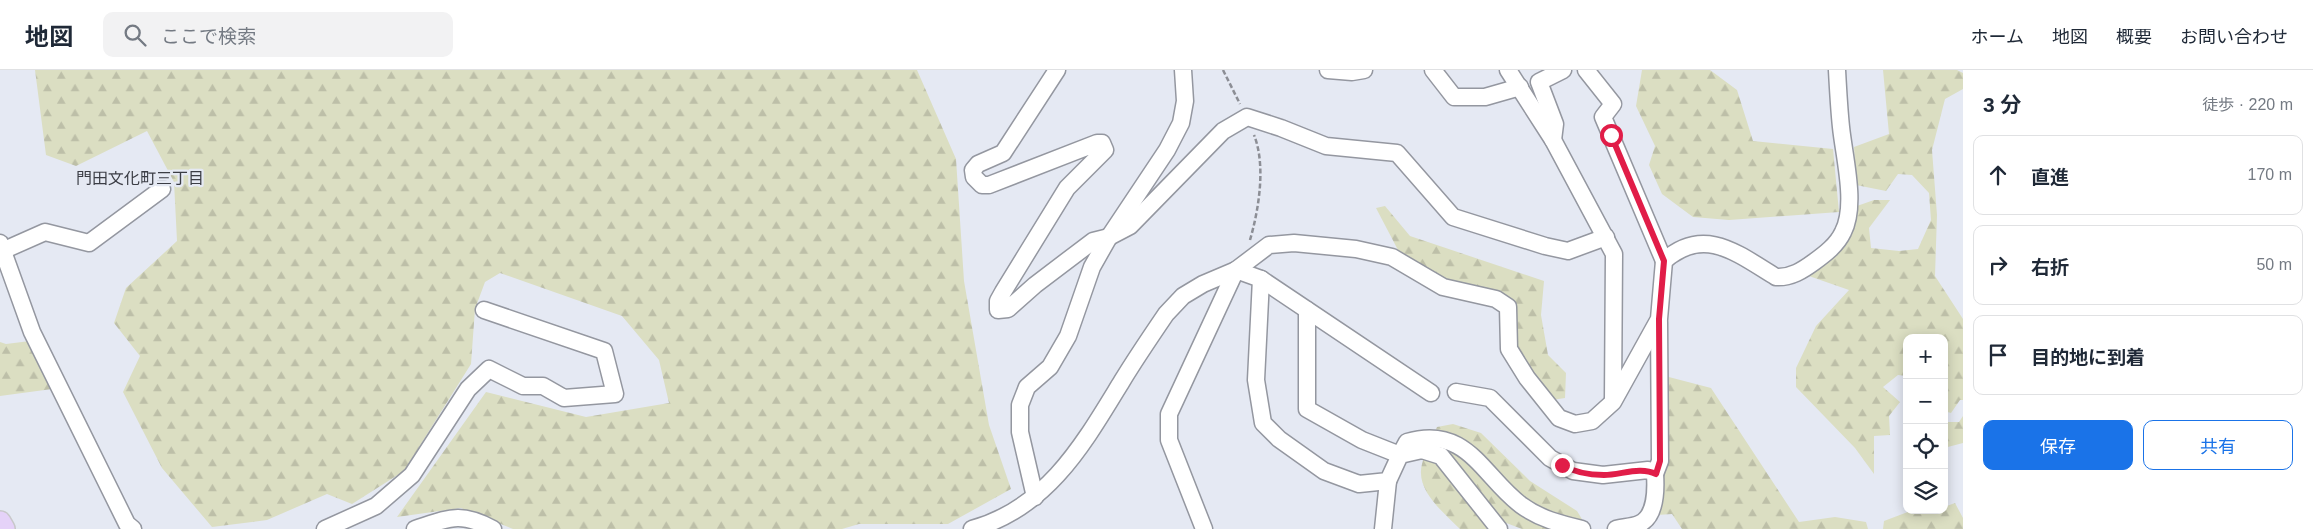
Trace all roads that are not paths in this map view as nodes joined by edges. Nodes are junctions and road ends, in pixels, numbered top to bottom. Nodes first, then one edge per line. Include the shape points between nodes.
1 (1057, 70) edge
2 (1183, 70) edge
3 (1328, 70) edge
4 (1364, 70) edge
5 (1433, 70) edge
6 (1508, 70) edge
7 (1563, 70) edge
8 (1586, 70) edge
9 (1837, 70) edge
10 (1520, 87) junction
11 (1553, 140) junction
12 (162, 189) dead end
13 (1109, 237) junction
14 (1606, 237) junction
15 (0, 246) edge
16 (1664, 261) junction
17 (1236, 270) junction
18 (1260, 279) junction
19 (484, 310) dead end
20 (1307, 310) junction
21 (1659, 319) junction
22 (1456, 392) dead end
23 (1431, 393) dead end
24 (1613, 402) junction
25 (1400, 456) junction
26 (1656, 474) junction
27 (1388, 481) junction
28 (1035, 497) junction
29 (0, 522) edge
30 (4, 529) edge
31 (133, 529) edge
32 (325, 529) edge
33 (415, 529) edge
34 (494, 529) edge
35 (972, 529) edge
36 (1204, 529) edge
37 (1382, 529) edge
38 (1499, 529) edge
39 (1582, 529) edge
40 (1616, 529) edge

1 - 13 street via 1003,153 978,164 973,170 974,177 982,185 989,185 1097,143 1102,143 1105,150 1067,188 1003,292 998,310 1008,308 1093,241
2 - 13 street via 1185,101 1181,122 1167,150
3 - 4 street
5 - 10 street via 1454,97 1485,97
6 - 10 street
7 - 11 street via 1540,82 1555,124
8 - 16 street via 1613,104 1603,117
9 - 16 street via 1849,204 1844,231 1831,249 1802,270 1783,277 1776,277 1724,246 1701,242 1676,250
10 - 11 street
11 - 14 street
12 - 15 street via 89,243 45,232
13 - 14 street via 1130,226 1223,132 1247,117 1326,146 1397,153 1453,217 1568,251
13 - 28 street via 1092,267 1068,336 1050,367 1028,387 1020,405 1020,432
14 - 24 street via 1614,254
15 - 31 street via 32,332 127,524
16 - 21 street
17 - 18 street
17 - 24 street via 1269,245 1294,243 1356,249 1392,257 1444,287 1496,299 1508,307 1509,349 1559,418 1575,424 1592,421
17 - 28 street via 1183,296 1166,314 1082,447
17 - 36 street via 1168,414 1169,440
18 - 20 street
18 - 27 street via 1256,380 1263,423 1279,439 1324,471 1359,484
19 - 32 street via 604,351 615,394 564,398 543,386 523,386 488,369 468,389 412,475 376,506
20 - 23 street
20 - 25 street via 1307,409 1362,440
21 - 24 street
21 - 26 street via 1660,461
22 - 26 street via 1490,398 1550,458 1573,472 1603,475 1648,470
25 - 27 street
25 - 38 street via 1422,450 1441,456
25 - 39 street via 1407,442 1421,438 1442,439 1462,448 1484,466 1520,505 1545,519
26 - 40 street via 1652,510 1641,524
27 - 37 street
28 - 35 street via 995,523
29 - 30 main road
33 - 34 street via 452,517 477,520

